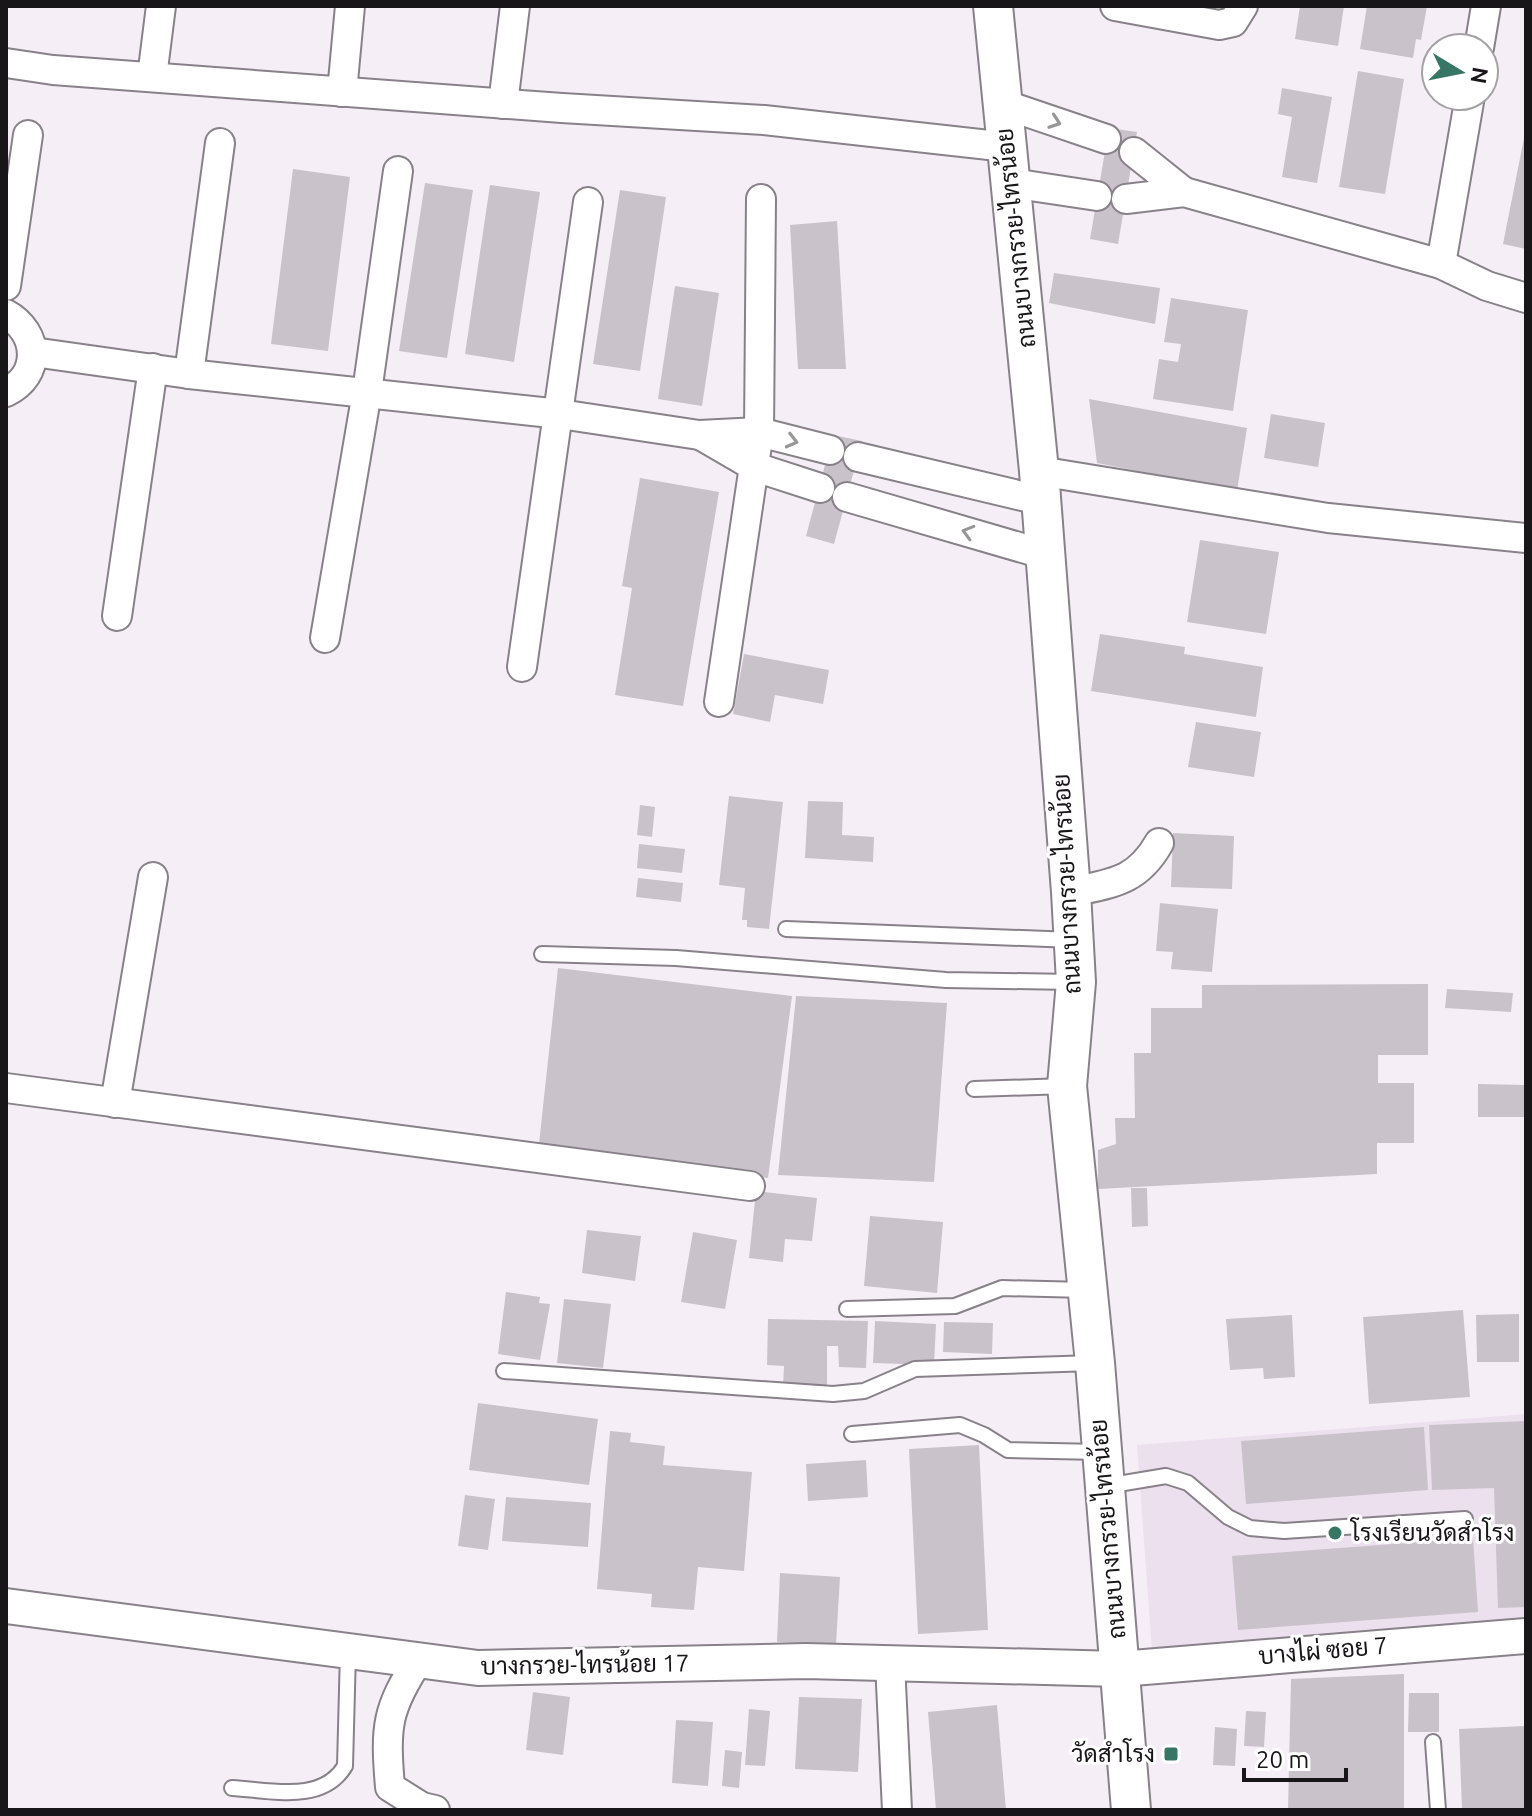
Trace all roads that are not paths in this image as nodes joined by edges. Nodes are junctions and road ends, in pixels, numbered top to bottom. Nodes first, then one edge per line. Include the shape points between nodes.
1 (161, 6) edge
2 (350, 6) edge
3 (515, 6) edge
4 (993, 6) edge
5 (1115, 6) edge
6 (1243, 6) edge
7 (1486, 6) edge
8 (1482, 32) edge
9 (6, 63) edge
10 (152, 77) junction
11 (342, 92) junction
12 (503, 104) junction
13 (1003, 104) junction
14 (1467, 112) edge
15 (28, 135) dead end
16 (1106, 139) dead end
17 (220, 143) dead end
18 (1134, 152) dead end
19 (1009, 165) junction
20 (398, 171) dead end
21 (1184, 192) junction
22 (1097, 196) dead end
23 (761, 199) dead end
24 (1126, 199) dead end
25 (588, 202) dead end
26 (1441, 264) junction
27 (6, 286) edge
28 (1526, 298) edge
29 (6, 314) edge
30 (33, 352) junction
31 (153, 368) junction
32 (189, 374) junction
33 (6, 392) edge
34 (367, 392) junction
35 (560, 414) junction
36 (759, 432) junction
37 (699, 435) junction
38 (830, 450) dead end
39 (858, 457) dead end
40 (755, 467) junction
41 (1039, 485) junction
42 (820, 488) dead end
43 (847, 497) dead end
44 (1526, 538) edge
45 (1043, 554) junction
46 (117, 616) dead end
47 (325, 638) dead end
48 (522, 667) dead end
49 (719, 702) dead end
50 (1159, 843) dead end
51 (153, 877) dead end
52 (1071, 892) junction
53 (786, 929) dead end
54 (1074, 940) junction
55 (542, 954) dead end
56 (1076, 982) junction
57 (1067, 1086) junction
58 (6, 1088) edge
59 (974, 1089) dead end
60 (115, 1103) junction
61 (750, 1186) dead end
62 (1086, 1290) junction
63 (847, 1309) dead end
64 (1095, 1363) junction
65 (504, 1371) dead end
66 (852, 1434) dead end
67 (1103, 1469) junction
68 (1465, 1519) dead end
69 (6, 1606) edge
70 (1526, 1636) edge
71 (348, 1652) junction
72 (420, 1658) junction
73 (890, 1663) junction
74 (1120, 1669) junction
75 (1433, 1742) dead end
76 (232, 1788) dead end
77 (435, 1810) edge
78 (897, 1810) edge
79 (1131, 1810) edge
80 (1438, 1810) edge

1 - 10 street
2 - 11 street
3 - 12 street
4 - 13 main road, ถนนบางกรวย-ไทรน้อย
5 - 6 street via 1219,25 1233,22
7 - 8 street
9 - 10 street
10 - 11 street
11 - 12 street
12 - 19 street via 764,120
13 -> 16 street
13 - 19 main road, ถนนบางกรวย-ไทรน้อย
14 - 26 street
15 - 27 street
17 - 32 street
18 - 21 street
19 - 22 street
19 - 41 main road, ถนนบางกรวย-ไทรน้อย
20 - 34 street
21 - 24 street
21 - 26 street
23 - 36 street
25 - 35 street
26 - 28 street
29 - 30 street via 29,335
30 - 31 street
30 - 33 street via 29,371
31 - 32 street
31 - 46 street
32 - 34 street
34 - 35 street
34 - 47 street
35 - 37 street
35 - 48 street
36 - 37 street
36 -> 38 street
36 - 40 street
37 - 40 street
39 - 41 street
40 - 42 street
40 - 49 street
41 - 44 street
41 - 45 main road, ถนนบางกรวย-ไทรน้อย
45 -> 43 street
45 - 52 main road, ถนนบางกรวย-ไทรน้อย
50 - 52 street via 1148,863 1130,877
51 - 60 street
52 - 54 main road, ถนนบางกรวย-ไทรน้อย
53 - 54 lane
54 - 56 main road, ถนนบางกรวย-ไทรน้อย
55 - 56 lane via 676,958 946,980
56 - 57 main road, ถนนบางกรวย-ไทรน้อย
57 - 59 lane
57 - 62 main road, ถนนบางกรวย-ไทรน้อย
58 - 60 street
60 - 61 street
62 - 63 lane via 1002,1288 955,1306
62 - 64 main road, ถนนบางกรวย-ไทรน้อย
64 - 65 lane via 915,1369 864,1391 833,1394
64 - 67 main road, ถนนบางกรวย-ไทรน้อย
66 - 67 lane via 960,1425 1008,1450
67 - 68 lane via 1188,1483 1228,1517 1250,1528 1284,1531
67 - 74 main road, ถนนบางกรวย-ไทรน้อย
69 - 71 street, บางกรวย-ไทรน้อย 17
70 - 74 street, บางไผ่ ซอย 7
71 - 72 street, บางกรวย-ไทรน้อย 17
71 - 76 lane via 345,1766 337,1780 305,1791
72 - 73 street, บางกรวย-ไทรน้อย 17 via 478,1668
72 - 77 street via 396,1693 387,1726 390,1787
73 - 74 street, บางกรวย-ไทรน้อย 17
73 - 78 street
74 - 79 main road, ถนนบางกรวย-ไทรน้อย
75 - 80 lane

